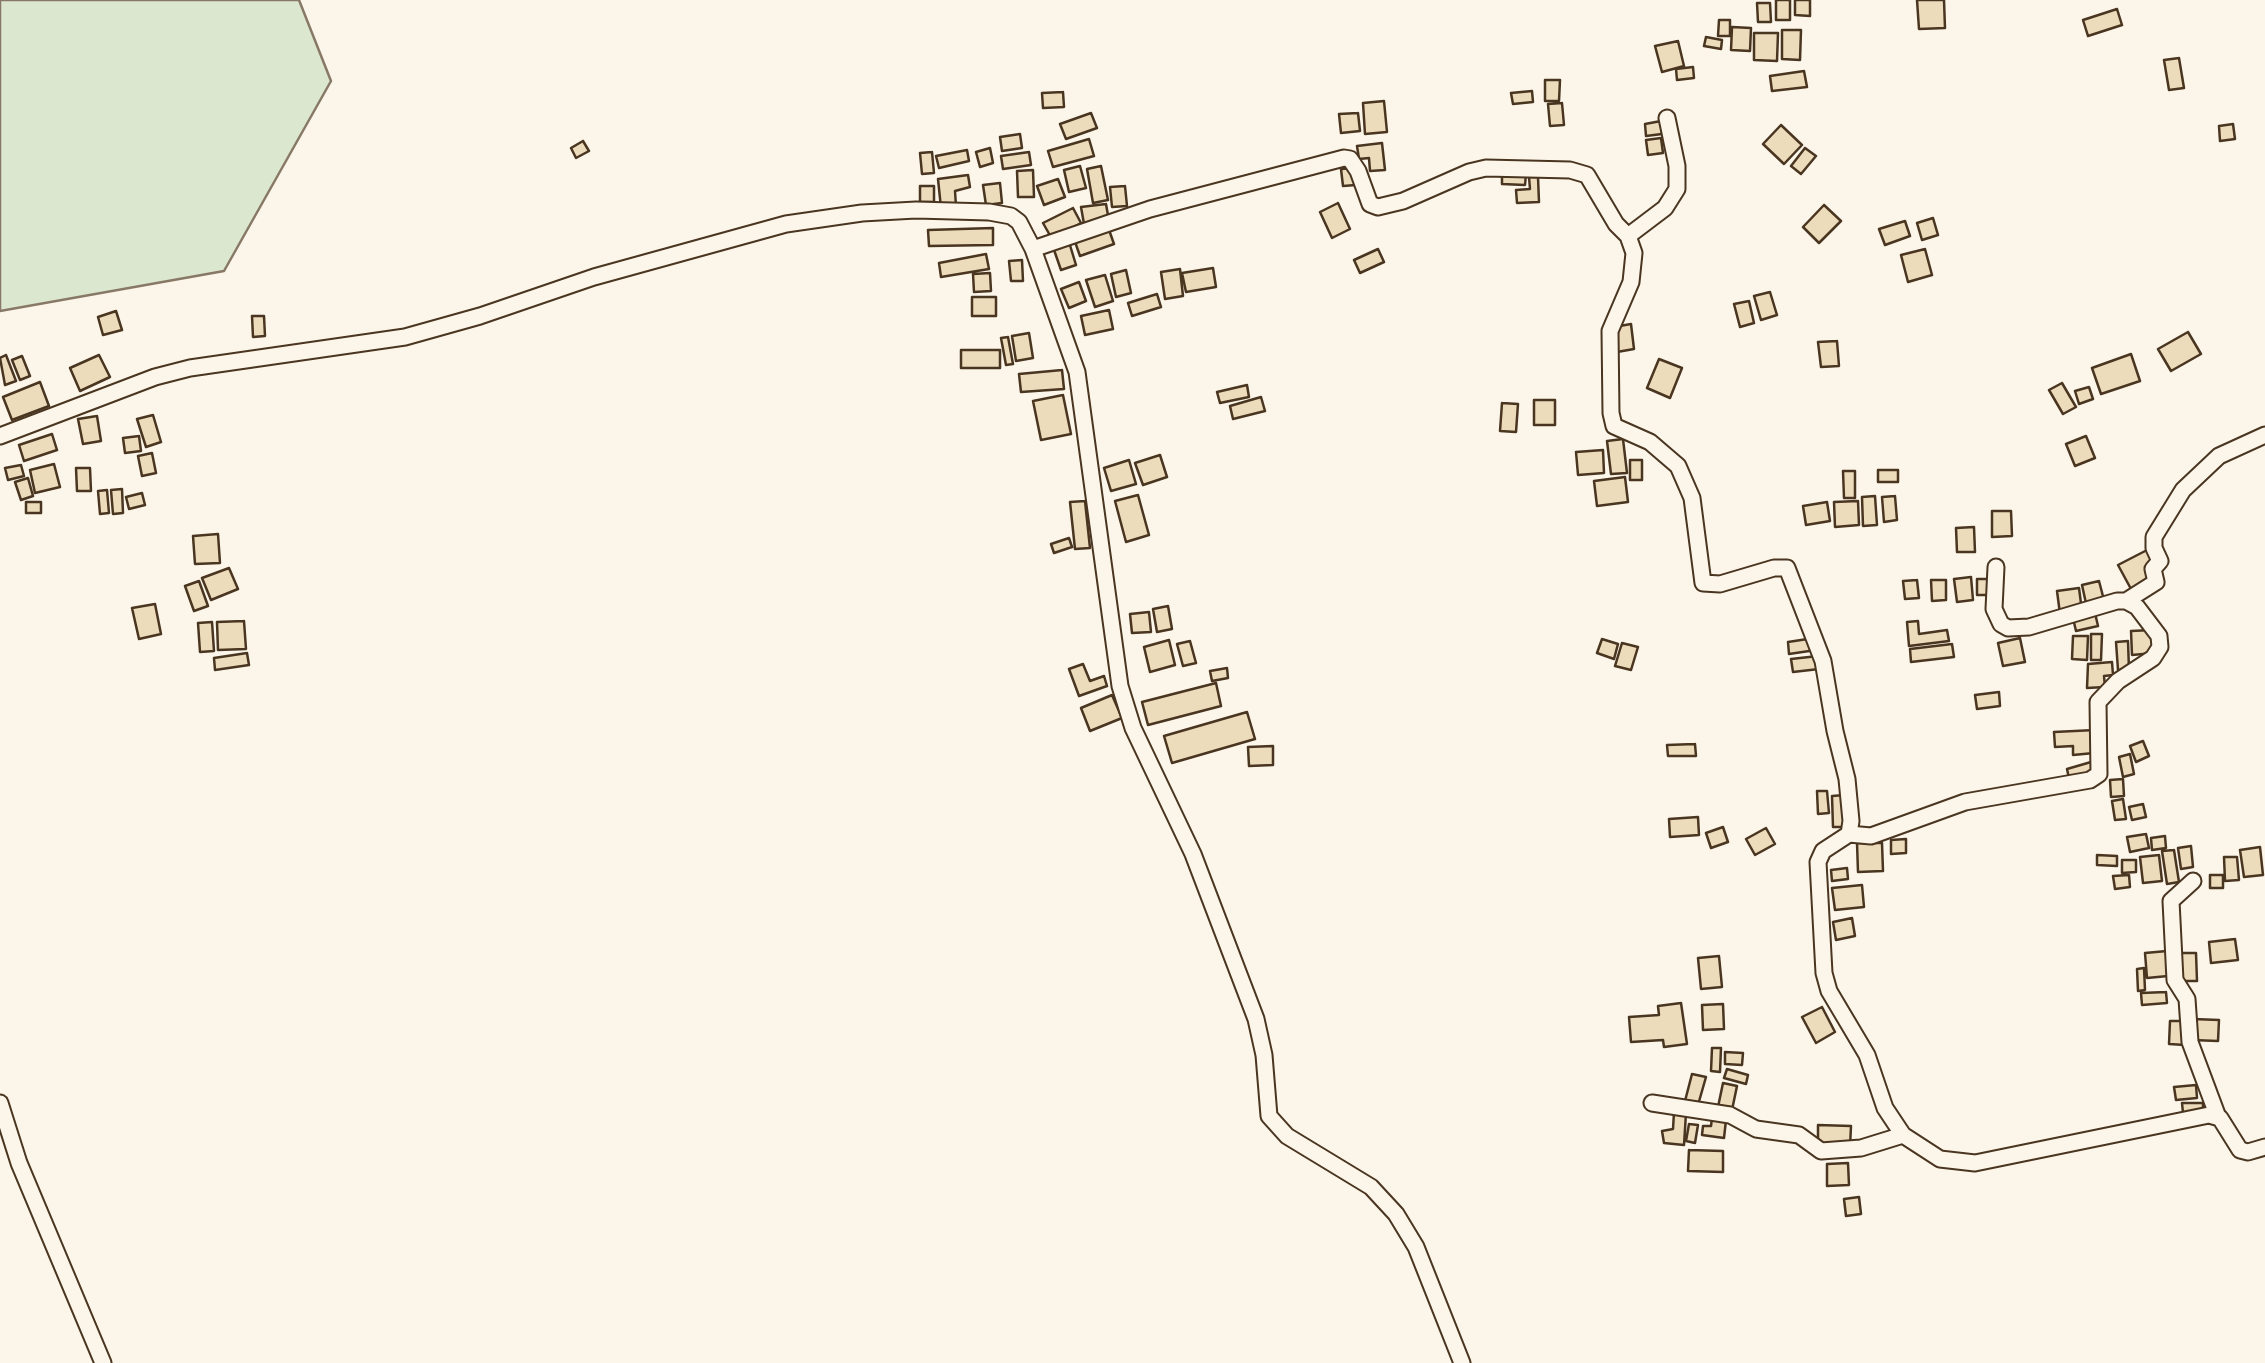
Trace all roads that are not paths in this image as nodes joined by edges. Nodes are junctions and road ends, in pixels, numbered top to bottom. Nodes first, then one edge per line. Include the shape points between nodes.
1 (1667, 118) dead end
2 (1628, 236) junction
3 (1033, 250) junction
4 (2265, 435) edge
5 (0, 436) edge
6 (1996, 567) dead end
7 (2126, 601) junction
8 (1849, 834) junction
9 (2193, 881) dead end
10 (1652, 1103) dead end
11 (0, 1104) edge
12 (2218, 1117) junction
13 (1903, 1134) junction
14 (2265, 1147) edge
15 (103, 1363) edge
16 (1462, 1363) edge

1 - 2 street via 1677,190
2 - 3 street via 1584,173 1486,168 1378,207 1344,158 1150,209
2 - 8 street via 1634,270 1610,331 1612,422 1678,466 1692,498 1705,585 1790,570 1823,662 1848,779
3 - 5 street via 1015,218 989,212 862,213 786,224 405,338 190,368
3 - 16 street via 1076,372 1120,686 1256,1018 1269,1116 1286,1136 1370,1187 1396,1214
4 - 7 street via 2218,456 2183,490 2154,537 2156,582
6 - 7 street via 1994,608 2008,628
7 - 8 street via 2153,626 2160,647 2098,702 2097,776 1965,802 1871,836
8 - 13 street via 1818,862 1824,972
9 - 12 street via 2171,901 2175,980 2187,999 2190,1042
10 - 13 street via 1730,1115 1756,1129 1799,1136 1821,1151 1862,1148
11 - 15 street
12 - 13 street via 1976,1164 1940,1159
12 - 14 street via 2240,1150

